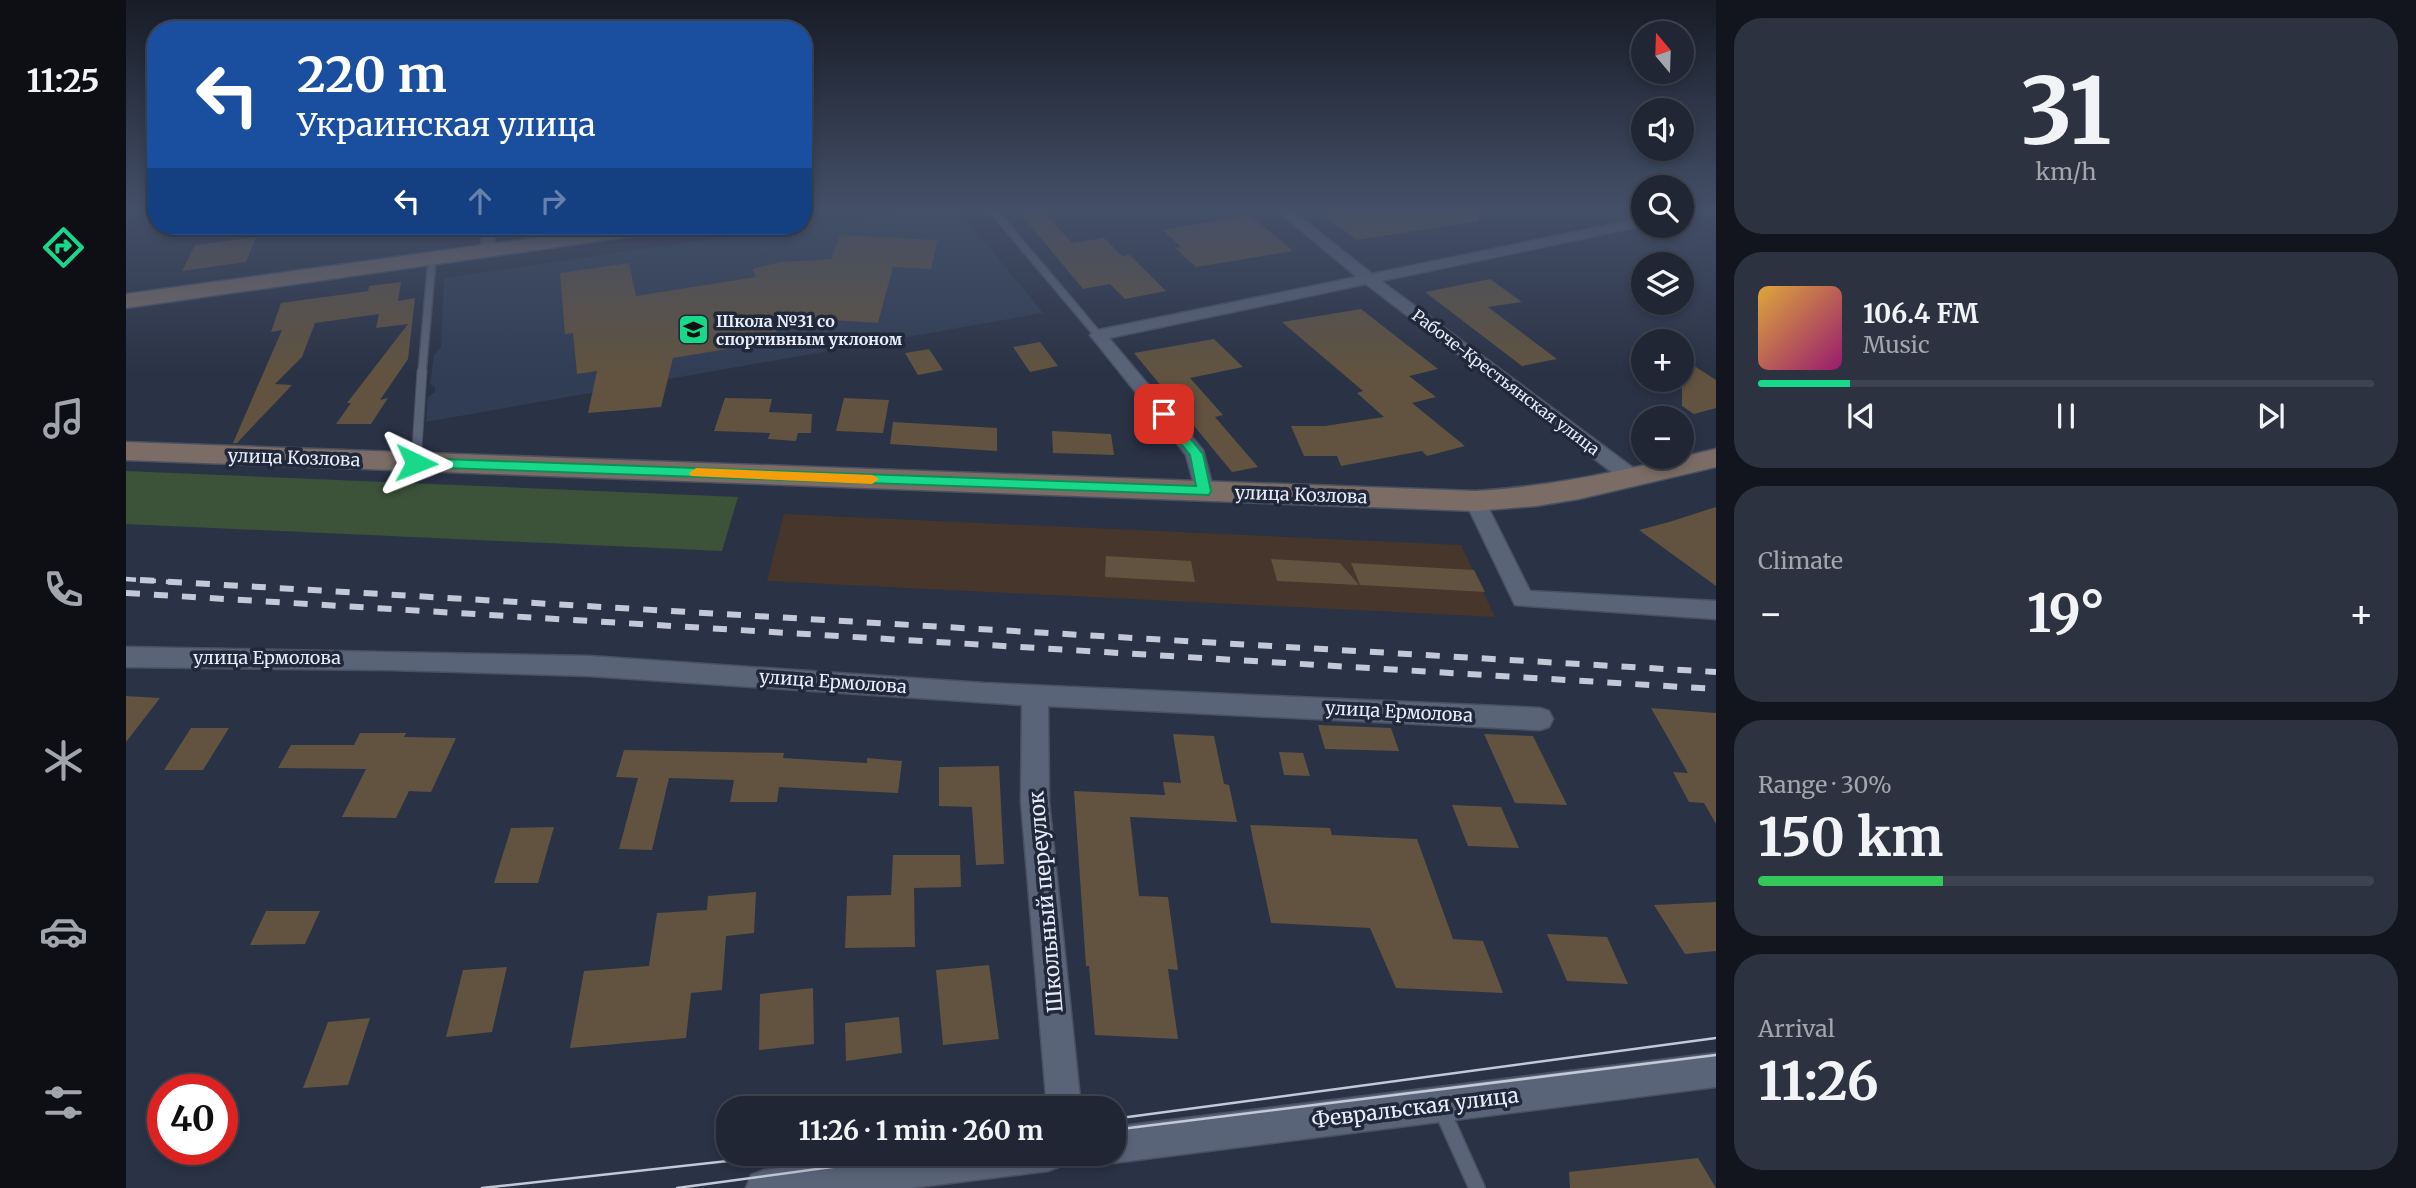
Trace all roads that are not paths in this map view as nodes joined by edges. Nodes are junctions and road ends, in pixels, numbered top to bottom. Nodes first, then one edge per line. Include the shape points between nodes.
1 (406, 263) edge
2 (432, 263) edge
3 (1038, 263) edge
4 (1350, 263) edge
5 (1445, 263) edge
6 (1370, 279) junction
7 (126, 301) edge
8 (1098, 335) junction
9 (126, 451) edge
10 (1716, 458) edge
11 (416, 463) junction
12 (1633, 478) junction
13 (1204, 491) junction
14 (1475, 501) junction
15 (1716, 610) edge
16 (126, 657) edge
17 (1035, 696) junction
18 (1540, 719) dead end
19 (1716, 1070) edge
20 (1063, 1096) edge
21 (1439, 1105) junction
22 (1126, 1143) edge
23 (943, 1166) edge
24 (764, 1188) edge
25 (1477, 1188) edge

1 - 7 street
2 - 11 lane via 418,390
3 - 8 lane
4 - 6 street, Рабоче-Крестьянская улица
5 - 6 street
6 - 8 street
6 - 12 street, Рабоче-Крестьянская улица
8 - 13 street via 1196,454
9 - 11 street, улица Козлова
10 - 12 street, улица Козлова
11 - 13 street, улица Козлова
12 - 14 street, улица Козлова via 1536,498
13 - 14 street, улица Козлова
14 - 15 street via 1522,599
16 - 17 street, улица Ермолова via 373,658 657,669
17 - 18 street, улица Ермолова
17 - 20 street, Школьный переулок via 1035,802
19 - 21 street, Февральская улица
21 - 22 street, Февральская улица
21 - 25 lane
23 - 24 street

